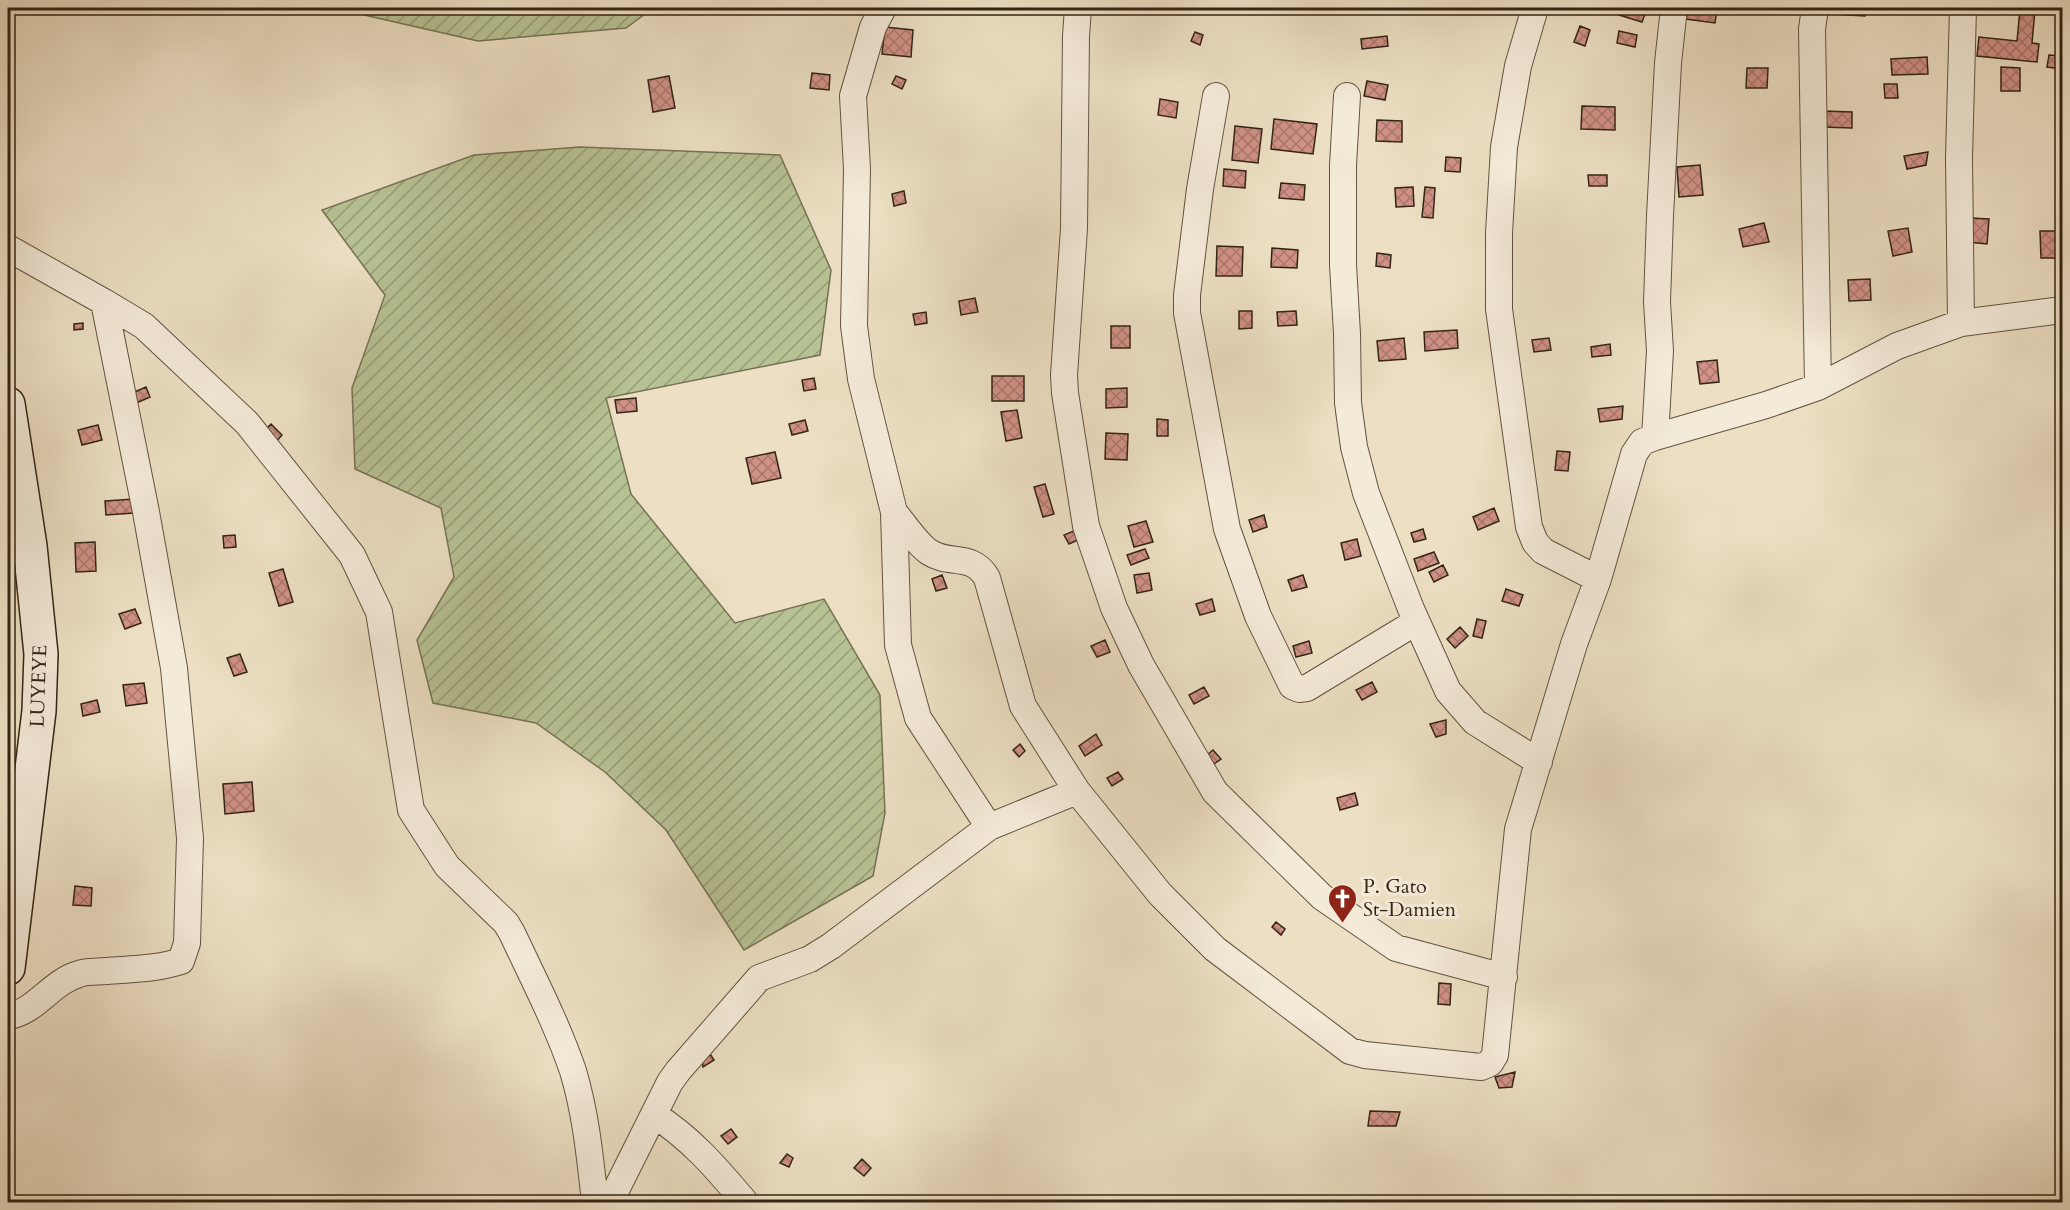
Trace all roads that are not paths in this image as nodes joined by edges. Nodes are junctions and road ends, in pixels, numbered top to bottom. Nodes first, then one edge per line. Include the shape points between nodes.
1 (883, 8) edge
2 (1078, 8) edge
3 (1535, 8) edge
4 (1674, 8) edge
5 (1815, 8) edge
6 (1963, 8) edge
7 (1216, 96) dead end
8 (1347, 96) dead end
9 (8, 248) edge
10 (104, 302) junction
11 (2062, 310) edge
12 (1960, 323) junction
13 (1818, 387) junction
14 (8, 406) edge
15 (1655, 437) junction
16 (894, 512) junction
17 (19, 547) edge
18 (1598, 579) junction
19 (1416, 622) junction
20 (1539, 762) junction
21 (1077, 791) junction
22 (989, 827) junction
23 (8, 968) edge
24 (1504, 977) junction
25 (8, 1016) edge
26 (654, 1115) junction
27 (595, 1203) edge
28 (610, 1203) edge
29 (746, 1203) edge

1 - 16 street via 873,27 853,96 857,169 854,326 863,390
2 - 24 street via 1074,228 1064,375 1086,526 1114,608 1140,665 1215,792 1322,897 1396,948
3 - 18 street via 1518,66 1504,147 1499,309 1529,527 1543,551
4 - 15 street via 1660,216 1660,351
5 - 13 street via 1812,29
6 - 12 street
7 - 19 street via 1186,305 1227,528 1258,616 1292,686 1299,689 1307,688
8 - 19 street via 1343,265 1348,403 1366,493
9 - 10 street
10 - 25 street via 174,668 190,838 187,943 181,961 79,974 52,988 18,1014
10 - 27 street via 144,326 248,423 352,555 379,612 411,810 447,866 506,922 512,933 573,1072 587,1131
11 - 12 street
12 - 13 street via 1898,346
13 - 15 street
14 - 17 street, LUYEYE
15 - 18 street via 1642,442 1634,454
16 - 21 street via 927,551 975,564 987,578 1023,706
16 - 22 street via 898,645 918,718
17 - 23 street, LUYEYE via 41,654 39,711
18 - 20 street
19 - 20 street via 1448,691 1475,722
20 - 24 street via 1518,829
21 - 22 street
21 - 24 street via 1161,894 1215,949 1350,1051 1481,1067 1490,1063 1495,1055
22 - 26 street via 831,946 810,959 759,978 678,1071
26 - 28 street
26 - 29 street via 674,1127

